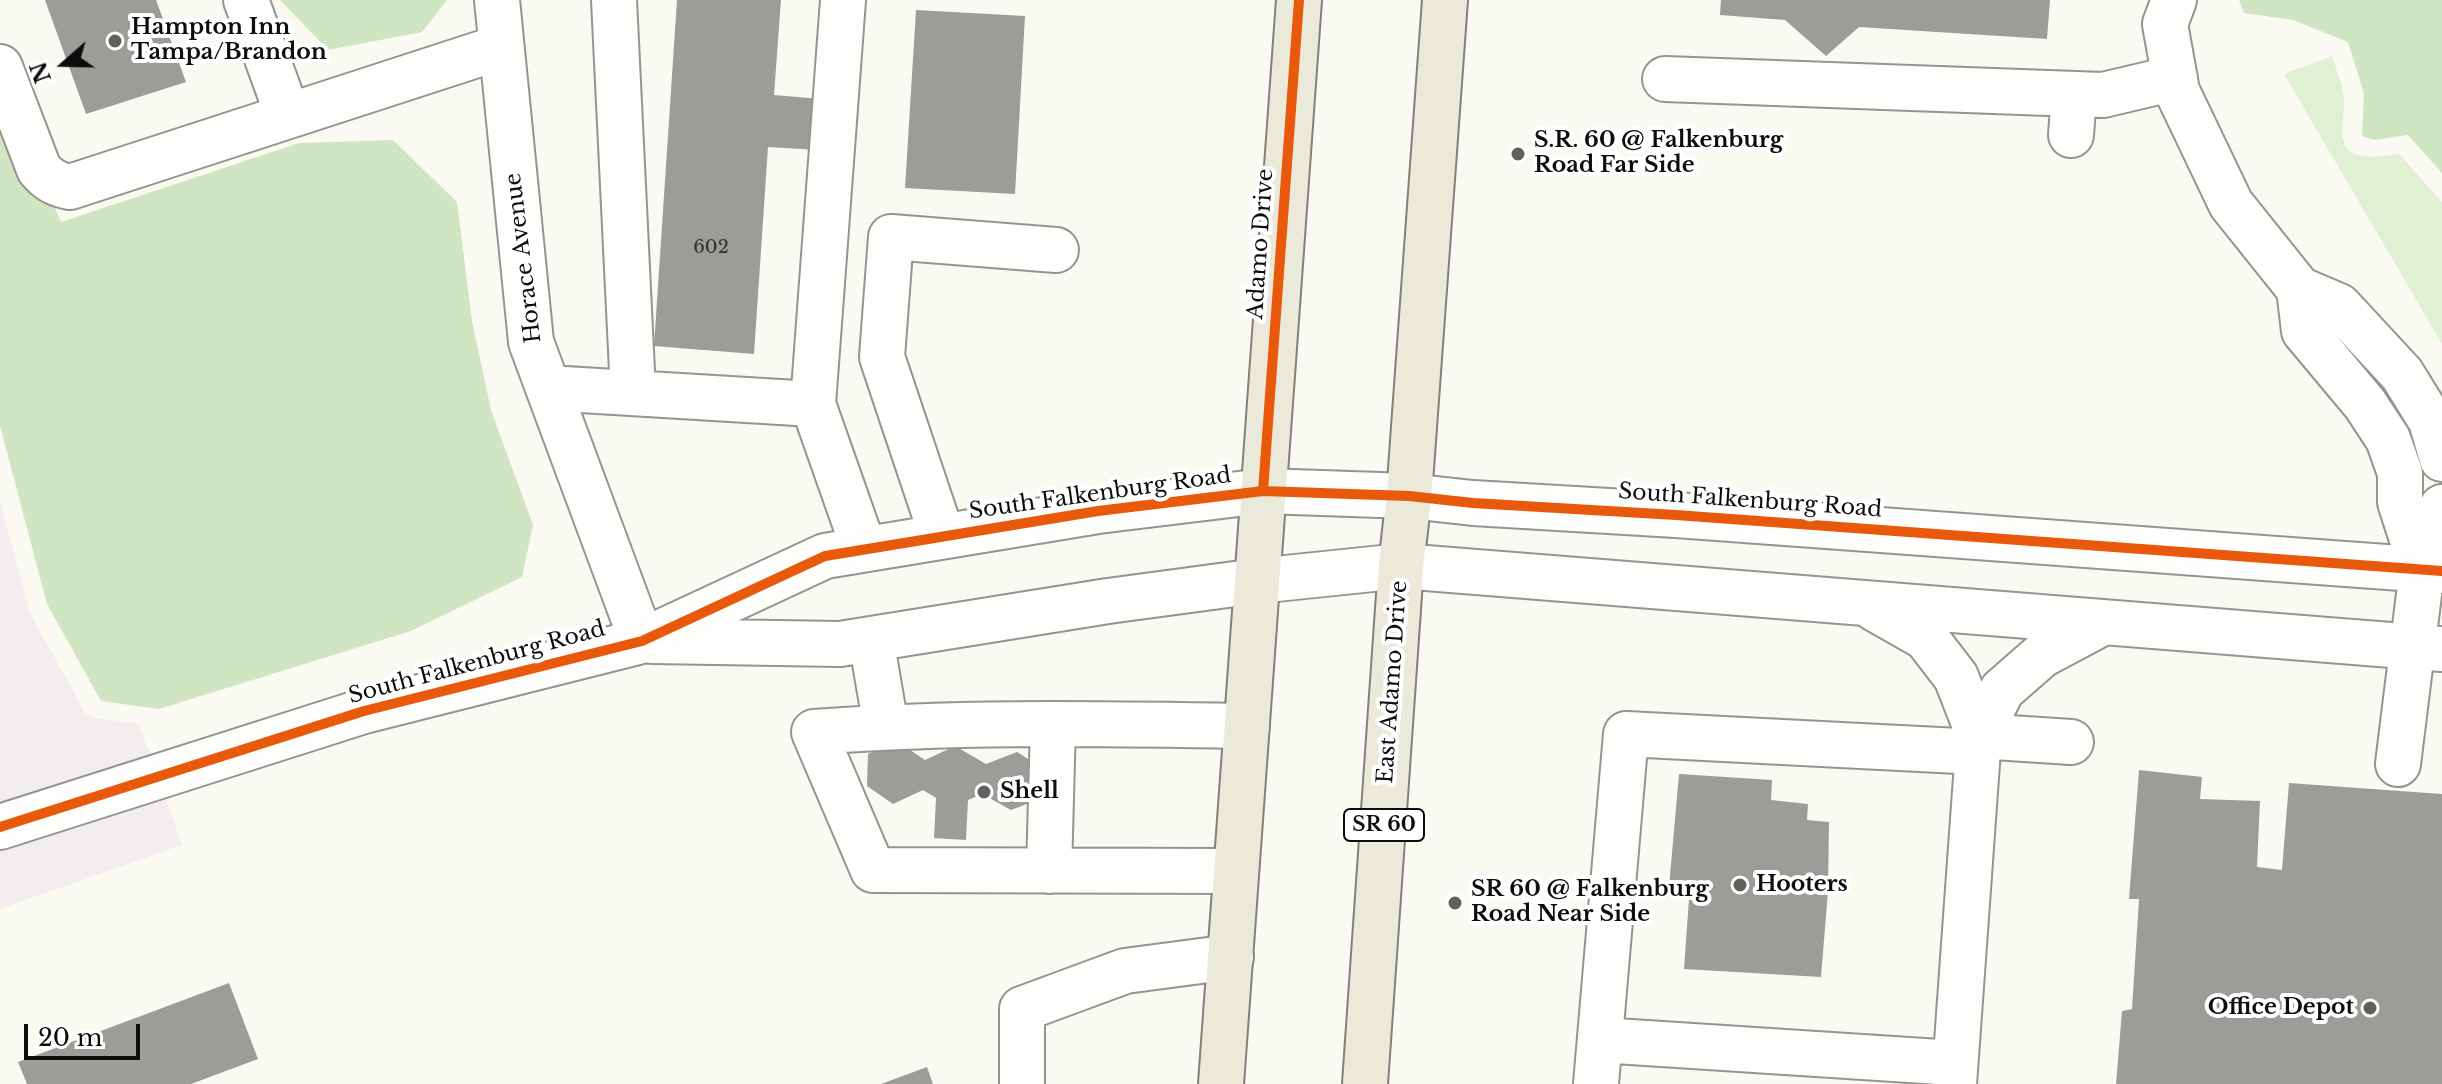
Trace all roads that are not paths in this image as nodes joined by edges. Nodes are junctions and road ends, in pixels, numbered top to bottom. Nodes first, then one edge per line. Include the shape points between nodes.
1 (246, 0) edge
2 (497, 0) edge
3 (614, 0) edge
4 (843, 0) edge
5 (1299, 0) edge
6 (1445, 0) edge
7 (2174, 0) edge
8 (501, 47) junction
9 (0, 67) edge
10 (2175, 78) junction
11 (1665, 79) dead end
12 (288, 116) junction
13 (1056, 250) dead end
14 (2299, 289) junction
15 (548, 388) junction
16 (633, 392) junction
17 (813, 404) junction
18 (2442, 459) edge
19 (1263, 491) junction
20 (1409, 496) junction
21 (2442, 507) edge
22 (942, 536) junction
23 (864, 549) junction
24 (1401, 566) junction
25 (2432, 570) edge
26 (1257, 581) junction
27 (1866, 603) junction
28 (2104, 622) junction
29 (871, 639) junction
30 (642, 641) junction
31 (2426, 648) edge
32 (1053, 724) junction
33 (1247, 726) junction
34 (886, 727) junction
35 (2071, 742) dead end
36 (1978, 744) junction
37 (2398, 764) dead end
38 (0, 827) edge
39 (1049, 871) junction
40 (1236, 871) junction
41 (1231, 957) junction
42 (1600, 1040) junction
43 (1955, 1074) edge
44 (1022, 1084) edge
45 (1221, 1084) edge
46 (1365, 1084) edge
47 (1596, 1084) edge

1 - 12 street
2 - 8 street, Horace Avenue
3 - 16 street
4 - 17 street
5 - 19 main road, Adamo Drive
6 - 20 main road, SR 60
7 - 10 street via 2165,24
8 - 12 street
8 - 15 street, Horace Avenue via 531,342
9 - 12 street via 39,169 48,179 70,187
10 - 11 street via 2103,95 2072,115 1837,104
10 - 14 street via 2231,204
13 - 22 street via 891,237 882,357
14 - 18 street via 2339,306 2402,374 2431,421
14 - 25 street via 2304,331 2388,439 2400,473 2400,502
15 - 16 street
15 - 30 street, Horace Avenue
16 - 17 street
17 - 23 street
19 - 20 street, South Falkenburg Road
19 - 22 street, South Falkenburg Road
19 - 26 main road, Adamo Drive
20 - 24 main road, SR 60
20 - 25 street, South Falkenburg Road
21 - 25 street
22 - 23 street, South Falkenburg Road
23 - 30 street, South Falkenburg Road via 825,556
24 - 26 street, South Falkenburg Road
24 - 27 street, South Falkenburg Road
24 - 46 main road, East Adamo Drive / SR 60
25 - 31 street
26 - 29 street, South Falkenburg Road
26 - 33 main road
27 - 28 street, South Falkenburg Road
27 - 36 street via 1926,638 1956,677
28 - 31 street, South Falkenburg Road
28 - 36 street via 2042,655 2002,690
29 - 30 street, South Falkenburg Road via 840,644
29 - 34 street
30 - 38 street, South Falkenburg Road via 364,711
31 - 37 street
32 - 33 street
32 - 34 street
32 - 39 street
33 - 40 main road
34 - 39 street via 814,732 873,870
35 - 36 street
36 - 42 street via 1626,734
36 - 43 street
39 - 40 street
40 - 41 main road
41 - 44 street via 1125,971 1022,1009
41 - 45 main road
42 - 43 street
42 - 47 street

